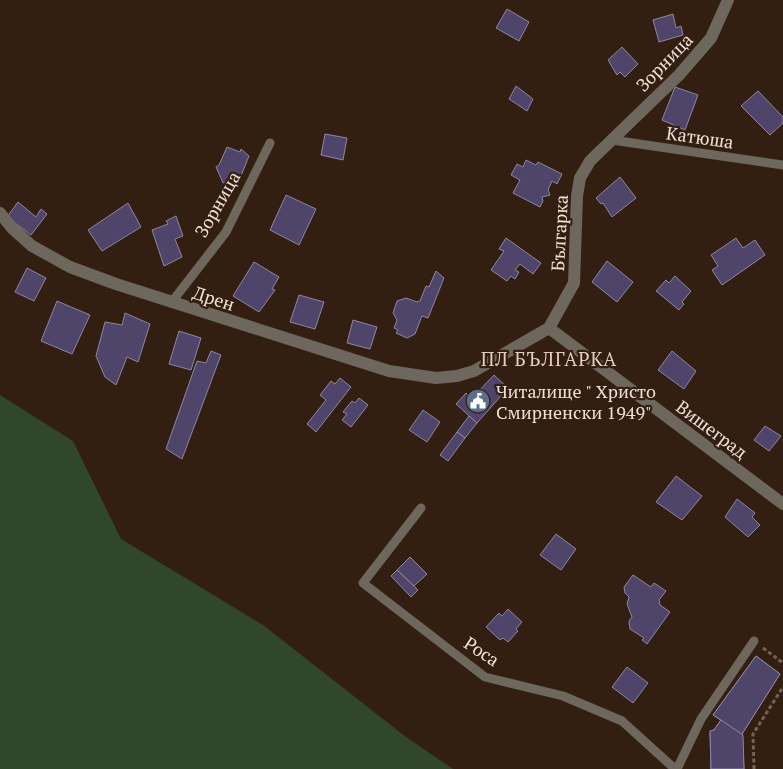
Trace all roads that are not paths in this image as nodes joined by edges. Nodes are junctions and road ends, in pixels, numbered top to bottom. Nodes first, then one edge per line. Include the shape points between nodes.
1 (728, 0) edge
2 (612, 140) junction
3 (270, 143) dead end
4 (783, 165) edge
5 (0, 213) edge
6 (171, 302) junction
7 (549, 328) junction
8 (783, 504) edge
9 (421, 508) dead end
10 (754, 641) road end
11 (676, 769) edge

1 - 2 street, Зорница via 711,38
2 - 4 lane, Катюша
2 - 7 street, Българка via 590,161 580,178 574,283
3 - 6 lane, Зорница via 226,232
5 - 6 street, Дрен via 32,246 51,257 88,274
6 - 7 street, Дрен via 389,370 436,378 474,371
7 - 8 street, Вишеград
9 - 11 lane, Роса via 363,583 485,677 563,696 622,721
10 - 11 lane via 701,719

